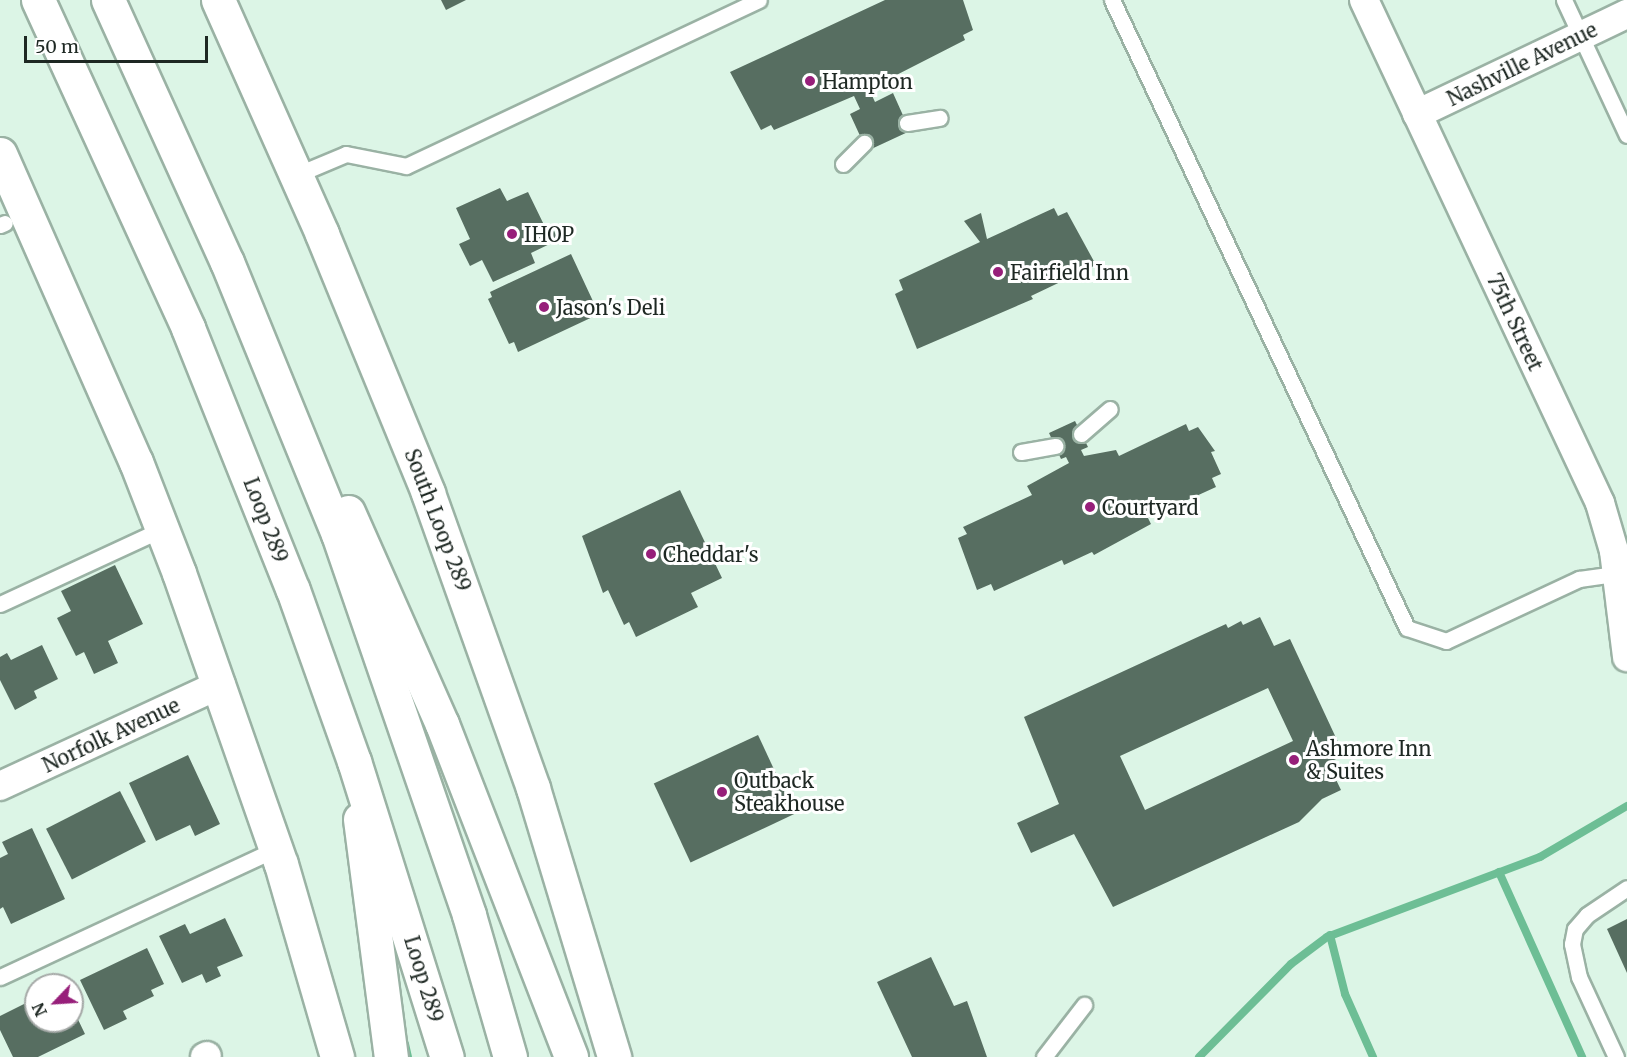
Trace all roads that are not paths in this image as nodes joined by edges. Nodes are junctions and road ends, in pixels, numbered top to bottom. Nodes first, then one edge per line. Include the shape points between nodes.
1 (38, 0) edge
2 (108, 0) edge
3 (218, 0) edge
4 (759, 0) edge
5 (1112, 0) edge
6 (1364, 0) edge
7 (1564, 0) edge
8 (1627, 14) edge
9 (1581, 36) junction
10 (1417, 114) junction
11 (940, 118) dead end
12 (907, 123) dead end
13 (1627, 135) edge
14 (864, 143) dead end
15 (0, 154) edge
16 (843, 164) dead end
17 (296, 176) junction
18 (1110, 409) dead end
19 (291, 418) junction
20 (1082, 434) dead end
21 (1055, 446) dead end
22 (1021, 452) dead end
23 (162, 529) junction
24 (1619, 564) edge
25 (0, 604) edge
26 (1627, 657) edge
27 (221, 684) junction
28 (354, 761) junction
29 (0, 786) edge
30 (276, 849) junction
31 (1627, 888) edge
32 (0, 977) edge
33 (1084, 1005) dead end
34 (337, 1057) edge
35 (391, 1057) edge
36 (447, 1057) edge
37 (510, 1057) edge
38 (571, 1057) edge
39 (614, 1057) edge
40 (1044, 1057) edge
41 (1616, 1057) edge

1 - 28 main road, Loop 289 via 188,328 293,590
2 - 19 main road via 226,262
3 - 17 main road, South Loop 289
4 - 17 lane via 406,166 346,154
5 - 24 lane via 1407,628 1446,641
6 - 10 street, 75th Street
7 - 9 lane
8 - 9 street, Nashville Avenue
9 - 10 street, Nashville Avenue
9 - 13 lane
10 - 24 street, 75th Street via 1600,503
11 - 12 lane
14 - 16 lane
15 - 23 main road
17 - 39 main road, South Loop 289 via 415,458 489,657
18 - 20 lane
19 - 37 main road via 338,534 446,848
19 - 38 main road via 355,523 398,617
21 - 22 lane
23 - 25 lane
23 - 27 main road
24 - 26 street, 75th Street
27 - 29 street, Norfolk Avenue
27 - 30 main road
28 - 35 main road via 366,882
28 - 36 main road, Loop 289
30 - 32 lane
30 - 34 main road
31 - 41 lane via 1587,915 1575,929 1572,944 1579,977
33 - 40 lane

